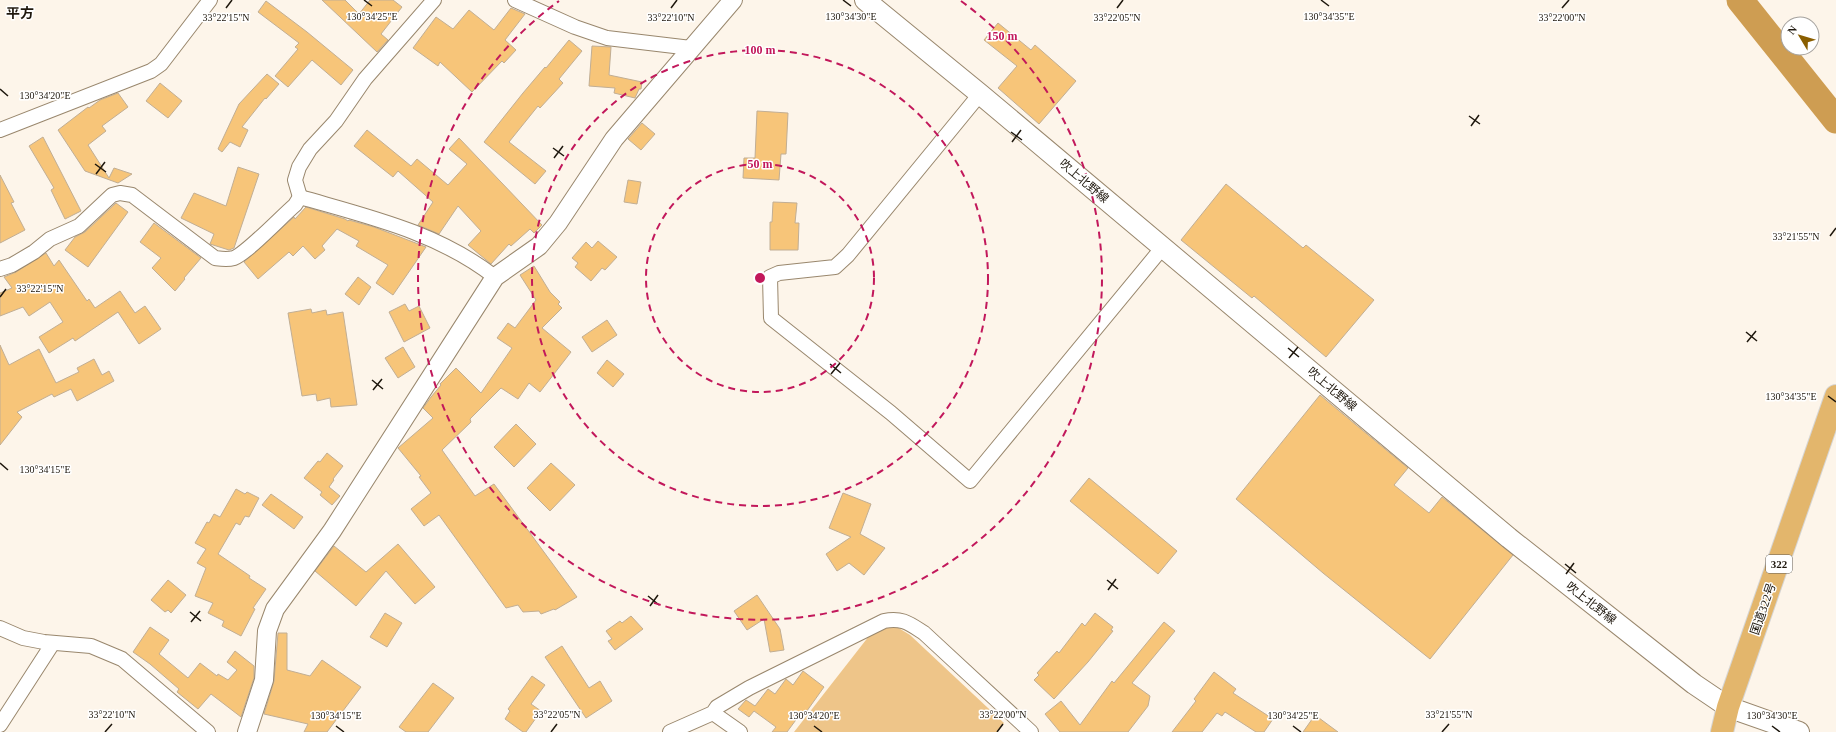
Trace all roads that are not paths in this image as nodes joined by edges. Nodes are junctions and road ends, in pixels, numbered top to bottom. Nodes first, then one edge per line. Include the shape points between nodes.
1 (210, 0) edge
2 (434, 0) edge
3 (515, 0) edge
4 (733, 0) edge
5 (865, 0) edge
6 (691, 48) junction
7 (980, 94) junction
8 (0, 130) edge
9 (300, 197) junction
10 (1163, 247) junction
11 (0, 269) edge
12 (495, 277) junction
13 (1836, 396) edge
14 (0, 628) edge
15 (52, 643) junction
16 (1728, 707) junction
17 (713, 713) junction
18 (0, 725) edge
19 (208, 732) edge
20 (248, 732) edge
21 (670, 732) edge
22 (740, 732) edge
23 (1031, 732) edge
24 (1722, 732) edge
25 (1799, 732) edge

1 - 8 street via 160,64 151,71
2 - 9 street via 365,79 336,122 310,149 298,167 296,180
3 - 6 street via 575,27 607,38
4 - 6 street
5 - 7 main road, 吹上北野線
6 - 12 street via 614,139 558,223 539,246
7 - 10 main road, 吹上北野線
7 - 10 street via 848,255 835,267 779,273 770,277 772,318 891,413 970,481
9 - 11 street via 295,205 251,245 236,257 226,260 215,258 132,195 120,193 112,196 79,226 50,239 34,252
9 - 12 street via 401,226 453,249
10 - 16 main road, 吹上北野線 via 1510,538 1694,684
12 - 20 street via 332,531 275,609 267,631 264,680
13 - 16 highway, 国道322号 / 322
14 - 15 street via 23,638
15 - 18 street
15 - 19 street via 91,646 122,659
16 - 24 highway, 国道322号 / 322
16 - 25 main road, 吹上北野線
17 - 21 street
17 - 22 street
17 - 23 street via 717,707 750,688 884,621 895,618 924,633

